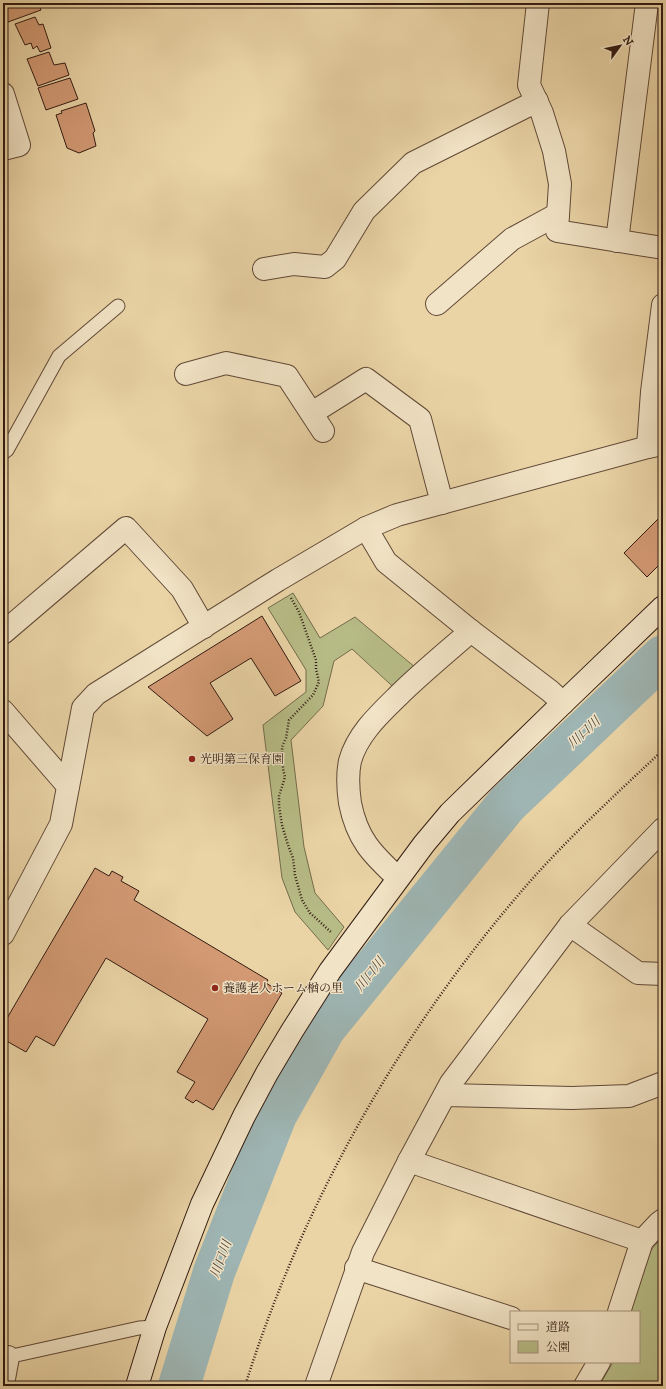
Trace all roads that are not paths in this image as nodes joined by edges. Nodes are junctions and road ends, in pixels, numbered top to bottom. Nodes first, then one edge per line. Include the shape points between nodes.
1 (538, 3) edge
2 (647, 3) edge
3 (3, 94) edge
4 (537, 101) junction
5 (3, 149) edge
6 (558, 214) junction
7 (617, 241) junction
8 (663, 248) edge
9 (264, 269) dead end
10 (437, 304) dead end
11 (663, 305) edge
12 (118, 306) dead end
13 (186, 374) dead end
14 (658, 392) edge
15 (655, 445) edge
16 (3, 453) edge
17 (442, 503) junction
18 (366, 528) junction
19 (663, 607) edge
20 (204, 627) junction
21 (472, 631) junction
22 (3, 633) edge
23 (563, 702) junction
24 (3, 711) edge
25 (68, 786) junction
26 (663, 829) edge
27 (398, 878) junction
28 (570, 924) junction
29 (3, 934) edge
30 (663, 974) edge
31 (663, 1083) edge
32 (445, 1095) junction
33 (409, 1161) junction
34 (663, 1220) edge
35 (642, 1240) junction
36 (356, 1268) junction
37 (619, 1311) edge
38 (510, 1318) edge
39 (155, 1327) junction
40 (6, 1357) edge
41 (598, 1363) edge
42 (3, 1384) edge
43 (320, 1385) edge
44 (137, 1386) edge
45 (585, 1386) edge

1 - 4 street via 529,85
2 - 7 street
3 - 5 street via 19,145
4 - 6 street via 554,151 560,184
4 - 9 street via 413,163 364,211 335,258 325,267 294,264
6 - 7 street via 557,231
6 - 10 street via 512,238
7 - 8 street
11 - 14 street
12 - 16 lane via 59,356
13 - 17 street via 226,363 287,376 318,422 366,379 420,419
14 - 15 street
15 - 17 street
17 - 18 street
18 - 20 street
18 - 21 street via 386,562
19 - 23 street
20 - 22 street via 182,589 126,528
20 - 25 street via 96,694 83,708
21 - 23 street
21 - 27 street via 422,673 376,717 359,740 350,760 347,786 352,814 363,842 378,861
23 - 27 street via 450,813
24 - 25 street
25 - 29 street via 61,824
26 - 28 street
27 - 39 street via 330,971 244,1116 202,1204
28 - 30 street via 638,973
28 - 32 street via 451,1083
31 - 32 street via 629,1096 572,1098
32 - 33 street
33 - 35 street
33 - 36 street
34 - 35 street
35 - 37 street
36 - 38 street
36 - 43 street
39 - 40 lane via 139,1328
39 - 44 street
40 - 42 street
41 - 45 street

